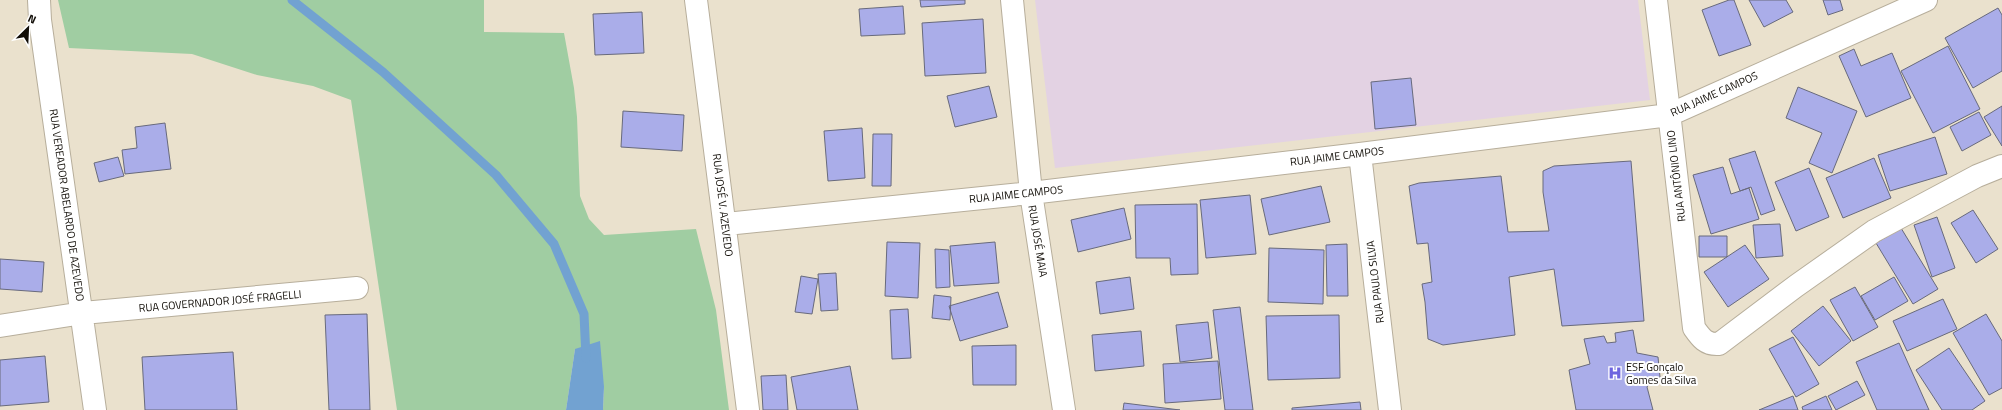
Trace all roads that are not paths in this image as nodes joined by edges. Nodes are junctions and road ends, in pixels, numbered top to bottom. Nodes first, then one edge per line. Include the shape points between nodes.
1 (696, 0) edge
2 (1012, 0) edge
3 (1656, 0) edge
4 (1926, 0) edge
5 (39, 10) edge
6 (1668, 115) junction
7 (1360, 154) junction
8 (2002, 166) edge
9 (1031, 193) junction
10 (726, 224) junction
11 (357, 288) dead end
12 (83, 313) junction
13 (0, 326) edge
14 (95, 410) edge
15 (748, 410) edge
16 (1064, 410) edge
17 (1390, 410) edge

1 - 10 street, RUA JOSÉ V. AZEVEDO
2 - 9 street, RUA JOSÉ MAIA
3 - 6 street, RUA ANTÔNIO LINO
4 - 6 street, RUA JAIME CAMPOS
5 - 12 street, RUA VEREADOR ABELARDO DE AZEVEDO
6 - 7 street, RUA JAIME CAMPOS
6 - 8 street, RUA ANTÔNIO LINO via 1694,328 1701,339 1711,345 1720,344 1874,231
7 - 9 street, RUA JAIME CAMPOS
7 - 17 street, RUA PAULO SILVA
9 - 10 street, RUA JAIME CAMPOS
9 - 16 street, RUA JOSÉ MAIA
10 - 15 street, RUA JOSÉ V. AZEVEDO
11 - 12 street, RUA GOVERNADOR JOSÉ FRAGELLI
12 - 13 street, RUA GOVERNADOR JOSÉ FRAGELLI
12 - 14 street, RUA VEREADOR ABELARDO DE AZEVEDO

